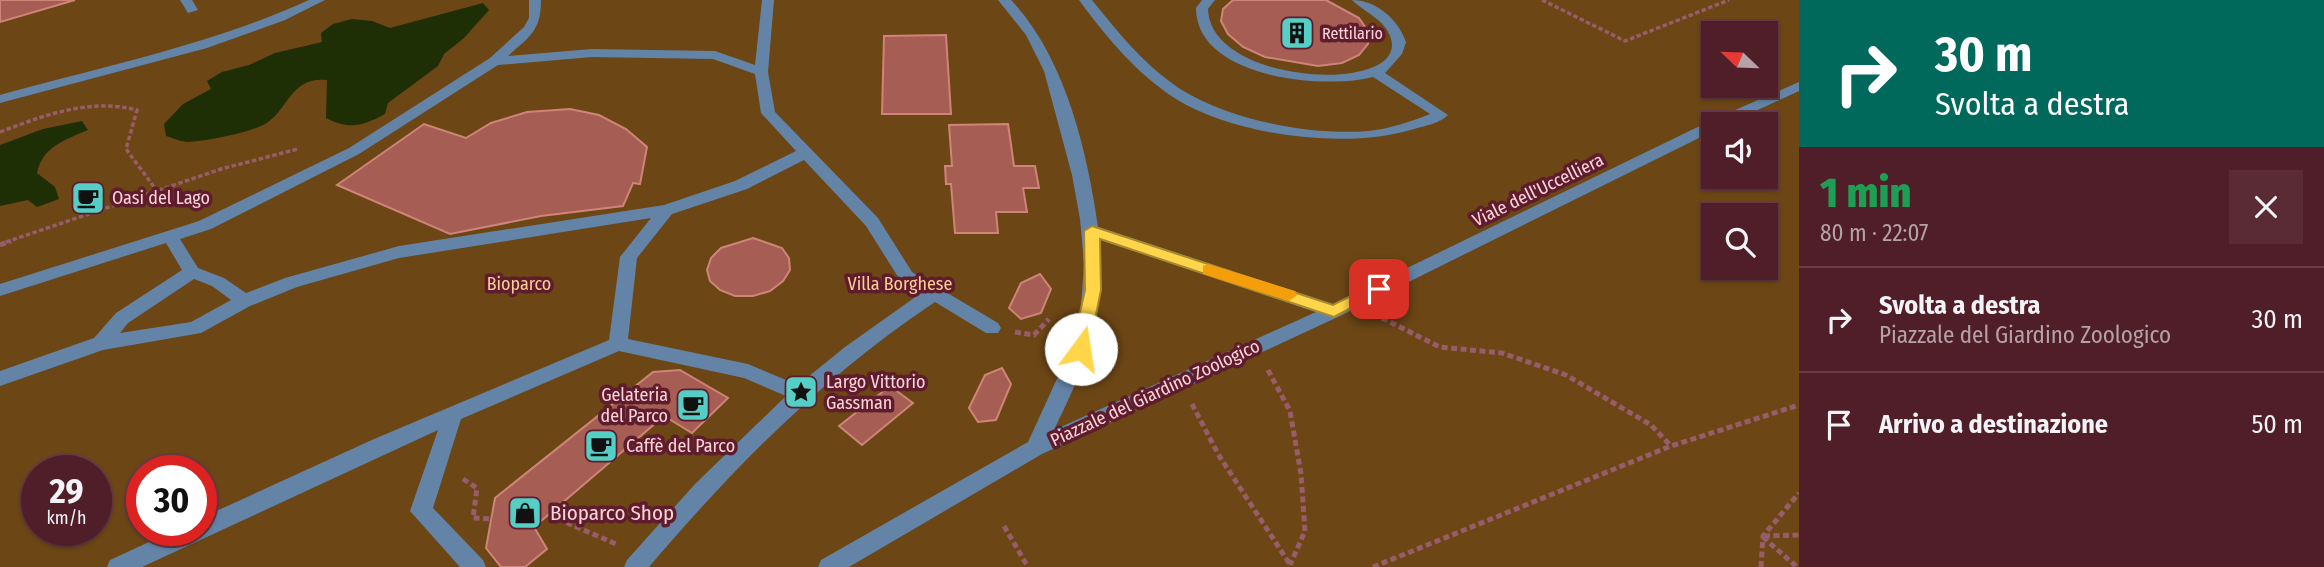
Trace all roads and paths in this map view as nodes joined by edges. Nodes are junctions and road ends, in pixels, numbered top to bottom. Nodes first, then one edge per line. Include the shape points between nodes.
1 (319, 0) edge
2 (535, 0) edge
3 (768, 0) edge
4 (1004, 0) edge
5 (1085, 0) edge
6 (1209, 0) edge
7 (1358, 0) edge
8 (1542, 0) edge
9 (1729, 0) edge
10 (495, 61) junction
11 (761, 72) junction
12 (1376, 73) junction
13 (1799, 86) edge
14 (0, 99) edge
15 (1742, 112) edge
16 (1701, 131) edge
17 (0, 132) edge
18 (303, 149) dead end
19 (805, 153) junction
20 (157, 191) junction
21 (666, 210) junction
22 (1092, 231) junction
23 (170, 237) junction
24 (0, 245) edge
25 (192, 272) junction
26 (1379, 289) joint
27 (0, 290) edge
28 (935, 293) junction
29 (244, 301) junction
30 (1334, 311) junction
31 (1371, 312) dead end
32 (1049, 319) dead end
33 (992, 328) joint
34 (101, 343) junction
35 (618, 344) junction
36 (1255, 347) junction
37 (0, 379) edge
38 (1180, 382) junction
39 (798, 393) junction
40 (1799, 405) edge
41 (453, 414) junction
42 (1671, 446) junction
43 (1035, 449) junction
44 (438, 460) junction
45 (1799, 493) edge
46 (549, 514) dead end
47 (493, 519) dead end
48 (217, 522) edge
49 (1004, 526) dead end
50 (1799, 535) edge
51 (1763, 536) junction
52 (165, 546) edge
53 (639, 562) edge
54 (1291, 566) edge
55 (118, 567) edge
56 (475, 567) edge
57 (829, 567) edge
58 (1028, 567) edge
59 (1373, 567) edge
60 (1761, 567) edge
61 (1797, 567) edge

1 - 14 street via 239,35
2 - 10 street via 536,19 530,29
3 - 11 street
4 - 22 street, Piazzale del Giardino Zoologico via 1028,27 1056,78
5 - 12 street via 1130,55 1184,98 1236,118 1305,132 1367,135 1441,115
6 - 12 street via 1202,8 1203,28 1222,49 1256,66 1298,77
7 - 12 street via 1380,14 1397,33 1396,56
8 - 9 path via 1625,41
10 - 11 street via 592,53 715,55
10 - 23 street via 354,151 234,213
11 - 19 street via 768,113
13 - 15 street, Viale dell'Uccelliera
16 - 26 street, Viale dell'Uccelliera
17 - 20 path via 59,111 118,103 137,110 126,149
18 - 20 path via 220,169
19 - 21 street via 741,185
19 - 28 street via 872,222 906,276
20 - 24 path
21 - 29 street via 399,252 291,282
21 - 35 street via 629,257
22 - 30 street
22 - 43 street, Piazzale del Giardino Zoologico via 1093,290 1086,331
23 - 25 street
23 - 27 street
25 - 29 street via 218,282
25 - 34 street via 122,318
26 - 30 street, Piazzale del Giardino Zoologico
28 - 33 street
28 - 39 street via 884,325
29 - 34 street via 195,328
30 - 36 street, Piazzale del Giardino Zoologico
31 - 42 path via 1440,347 1502,353 1566,375 1650,425
32 - 33 path via 1034,335
34 - 37 street
35 - 39 street via 748,371
35 - 41 street
36 - 38 street, Piazzale del Giardino Zoologico
36 - 54 path via 1290,411 1305,531
38 - 43 street, Piazzale del Giardino Zoologico
38 - 54 path via 1218,454
39 - 53 street
40 - 42 path
41 - 44 street
41 - 48 street
42 - 59 path
43 - 57 street
44 - 47 path via 477,488 473,518
44 - 56 street via 421,511
45 - 51 path
46 - 53 path
49 - 58 path
50 - 51 path
51 - 60 path
51 - 61 path
52 - 55 street

